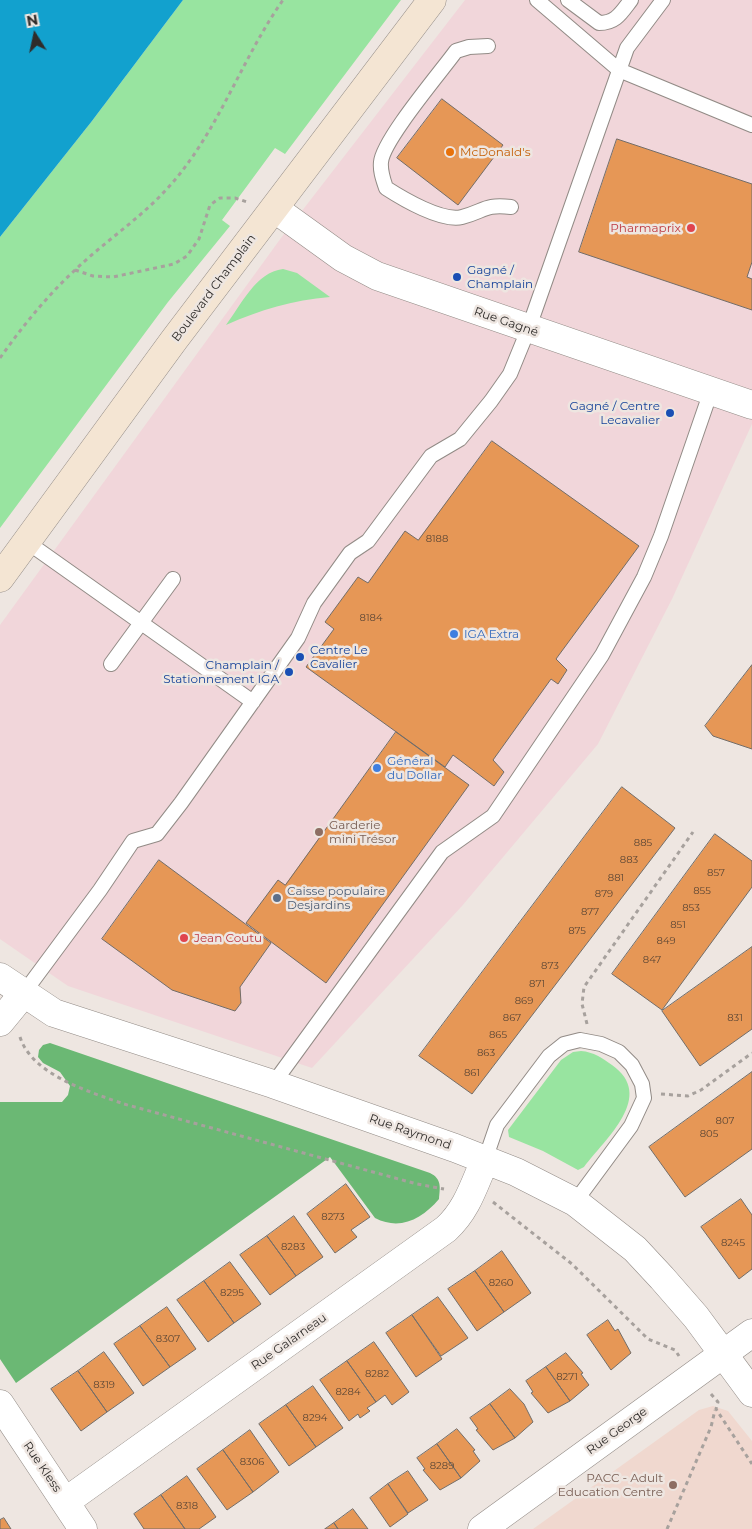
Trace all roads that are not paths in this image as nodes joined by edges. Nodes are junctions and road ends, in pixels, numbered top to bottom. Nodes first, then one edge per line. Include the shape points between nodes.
1 (432, 0) edge
2 (537, 0) edge
3 (568, 0) edge
4 (630, 0) edge
5 (662, 0) edge
6 (488, 46) dead end
7 (619, 70) junction
8 (752, 125) edge
9 (511, 207) dead end
10 (275, 209) junction
11 (528, 330) junction
12 (711, 391) junction
13 (752, 405) edge
14 (27, 542) junction
15 (0, 578) edge
16 (172, 579) dead end
17 (140, 624) junction
18 (111, 664) dead end
19 (252, 702) junction
20 (0, 977) edge
21 (23, 994) junction
22 (10, 1027) edge
23 (273, 1084) junction
24 (485, 1160) junction
25 (575, 1202) junction
26 (752, 1333) edge
27 (723, 1354) junction
28 (752, 1393) edge
29 (0, 1404) edge
30 (65, 1502) junction
31 (83, 1529) edge
32 (482, 1529) edge

1 - 10 main road, Boulevard Champlain
2 - 7 lane
3 - 4 lane via 599,23 618,18
5 - 7 lane via 627,48
6 - 9 lane via 456,51 390,139 381,160 381,173 386,188 428,212 461,218 493,205
7 - 8 lane
7 - 11 lane
10 - 11 street, Rue Gagné via 342,258 377,276
10 - 14 main road, Boulevard Champlain via 174,340
11 - 12 street, Rue Gagné
11 - 19 lane via 510,374 491,401 460,439 431,456 368,541 350,553 314,602 298,638
12 - 13 street, Rue Gagné
12 - 23 lane via 651,560 602,655 493,816 442,852
14 - 15 main road, Boulevard Champlain
14 - 17 lane
16 - 17 lane
17 - 18 lane
17 - 19 lane
19 - 21 lane via 157,834 133,840
20 - 21 street, Rue Raymond
21 - 22 street
21 - 23 street, Rue Raymond via 54,1013
23 - 24 street, Rue Raymond
24 - 25 street, Rue Raymond
24 - 25 lane via 497,1125 549,1056 564,1044 580,1040 619,1052 632,1065 642,1084 644,1098 631,1126
24 - 30 street, Rue Galarneau via 466,1205 446,1229
25 - 27 street, Rue Raymond via 635,1250 696,1317
26 - 27 street, Rue George
27 - 28 street, Rue Raymond
27 - 32 street, Rue George
29 - 30 street, Rue Kless
30 - 31 street, Rue Kless

